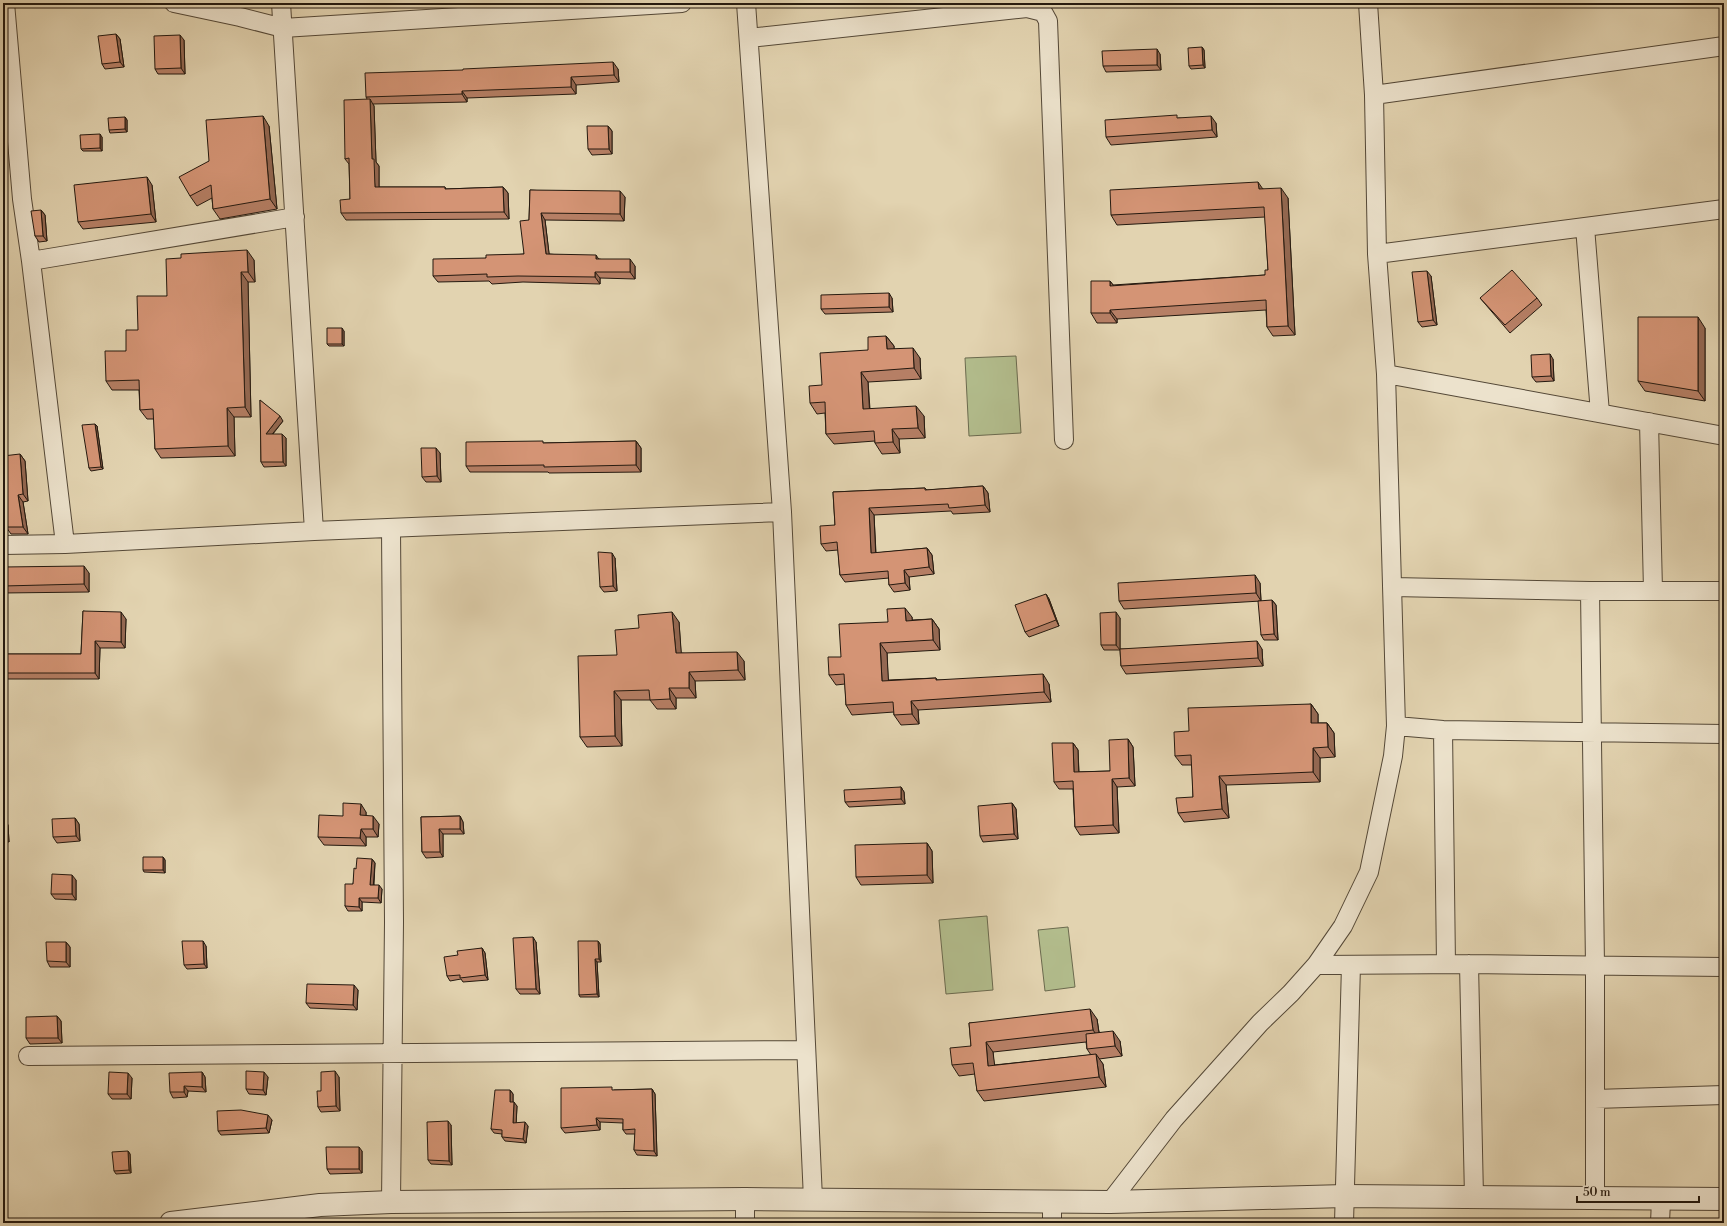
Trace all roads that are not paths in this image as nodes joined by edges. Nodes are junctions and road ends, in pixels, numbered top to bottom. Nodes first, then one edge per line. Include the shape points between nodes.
1 (5, 3) edge
2 (174, 3) edge
3 (281, 3) edge
4 (682, 3) edge
5 (746, 3) edge
6 (1368, 3) edge
7 (283, 28) junction
8 (749, 38) junction
9 (1724, 46) edge
10 (1374, 95) junction
11 (1724, 209) edge
12 (294, 217) junction
13 (1585, 227) junction
14 (1377, 254) junction
15 (31, 261) junction
16 (1386, 374) junction
17 (1600, 413) junction
18 (1649, 422) junction
19 (1724, 436) edge
20 (1064, 440) dead end
21 (782, 512) junction
22 (390, 529) junction
23 (314, 531) junction
24 (64, 544) junction
25 (3, 545) edge
26 (1393, 587) junction
27 (1653, 590) junction
28 (1590, 591) junction
29 (1724, 591) edge
30 (1396, 726) junction
31 (1444, 730) junction
32 (1592, 733) junction
33 (1724, 734) edge
34 (1316, 964) junction
35 (1446, 964) junction
36 (1469, 964) junction
37 (1351, 965) junction
38 (1595, 966) junction
39 (1724, 967) edge
40 (806, 1050) junction
41 (393, 1053) junction
42 (28, 1056) dead end
43 (1724, 1095) edge
44 (1595, 1099) junction
45 (1345, 1196) junction
46 (1474, 1197) junction
47 (1595, 1198) junction
48 (745, 1199) junction
49 (813, 1199) junction
50 (1724, 1199) edge
51 (1661, 1200) junction
52 (391, 1202) junction
53 (1110, 1202) junction
54 (1052, 1212) edge
55 (171, 1223) edge
56 (745, 1223) edge
57 (1344, 1223) edge
58 (1660, 1223) edge

1 - 15 street via 22,199
2 - 7 street via 240,16
3 - 7 street
4 - 7 street
5 - 8 street
6 - 10 street
7 - 12 street
8 - 20 street via 1027,8 1043,12 1048,21
8 - 21 street
9 - 10 street
10 - 14 street
11 - 13 street
12 - 15 street
12 - 23 street
13 - 14 street
13 - 17 street
14 - 16 street
15 - 24 street
16 - 17 street
16 - 26 street
17 - 18 street
18 - 19 street
18 - 27 street
21 - 22 street
21 - 40 street
22 - 23 street
22 - 41 street
23 - 24 street
24 - 25 street
26 - 28 street
26 - 30 street
27 - 28 street
27 - 29 street
28 - 32 street
30 - 31 street
30 - 34 street via 1393,756 1369,872 1343,926
31 - 32 street
31 - 35 street
32 - 33 street
32 - 38 street
34 - 37 street
34 - 53 street via 1174,1119
35 - 36 street
35 - 37 street
36 - 38 street
36 - 46 street
37 - 45 street
38 - 39 street
38 - 44 street
40 - 41 street
40 - 49 street
41 - 42 street
41 - 52 street
43 - 44 street
44 - 47 street
45 - 46 street
45 - 53 street
45 - 57 street
46 - 47 street
47 - 51 street
48 - 49 street
48 - 52 street
48 - 56 street
49 - 54 street
50 - 51 street
51 - 58 street
52 - 55 street via 320,1205
53 - 54 street

